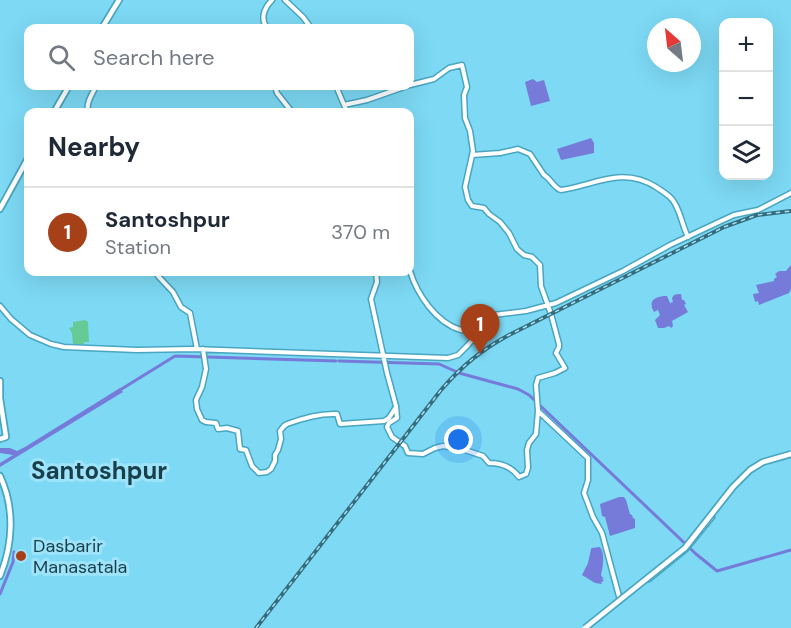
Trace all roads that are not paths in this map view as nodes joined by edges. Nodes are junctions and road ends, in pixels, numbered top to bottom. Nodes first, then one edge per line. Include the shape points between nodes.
1 (119, 0) edge
2 (272, 0) edge
3 (286, 0) edge
4 (104, 24) edge
5 (264, 24) edge
6 (309, 24) edge
7 (414, 84) edge
8 (67, 90) edge
9 (94, 90) edge
10 (276, 90) edge
11 (339, 90) edge
12 (398, 90) edge
13 (345, 105) junction
14 (56, 108) edge
15 (87, 108) edge
16 (289, 108) edge
17 (346, 108) edge
18 (472, 155) junction
19 (24, 165) edge
20 (791, 194) edge
21 (0, 209) edge
22 (688, 237) junction
23 (158, 276) edge
24 (376, 276) edge
25 (413, 276) edge
26 (548, 305) junction
27 (0, 306) edge
28 (475, 332) junction
29 (197, 349) junction
30 (204, 351) junction
31 (384, 359) junction
32 (0, 381) edge
33 (538, 408) junction
34 (386, 423) junction
35 (0, 439) edge
36 (791, 454) edge
37 (0, 476) edge
38 (0, 576) edge
39 (620, 600) junction
40 (585, 628) edge

1 - 4 main road
2 - 5 street via 266,8
3 - 6 street
7 - 18 street via 435,79 449,68 462,65
8 - 14 main road
9 - 15 street
10 - 16 street
11 - 13 street
12 - 13 street
13 - 17 street
18 - 22 street via 516,148 527,152 561,190 609,178 645,181 671,198
18 - 26 street via 465,184 468,200 500,222 517,249 539,263
19 - 21 main road
20 - 22 street via 758,210 725,218
22 - 26 street
23 - 29 street via 190,313
24 - 31 street via 371,300
25 - 28 street via 429,303 445,318
26 - 28 street via 493,315 479,323
26 - 33 street via 559,344 556,355 565,368 538,378
27 - 29 street via 25,331 54,345
28 - 31 street via 472,341 456,356
29 - 30 street
30 - 31 street
30 - 34 street via 206,369 196,402 198,412 202,420 216,423 219,429 238,431 240,449 246,450 252,466 260,473 271,469 279,450 280,431 290,423 326,414 337,414 340,424
31 - 34 street via 397,418
32 - 35 main road via 6,437
33 - 34 street via 536,434 527,450 528,468 519,477 502,464 489,463 465,450 439,446 423,454 408,453 392,437
33 - 39 street via 588,458 584,494 602,533
36 - 39 street via 761,462 741,477 687,546
36 - 40 main road, bridge via 750,470 685,548
37 - 38 main road via 8,497 11,526
39 - 40 street

